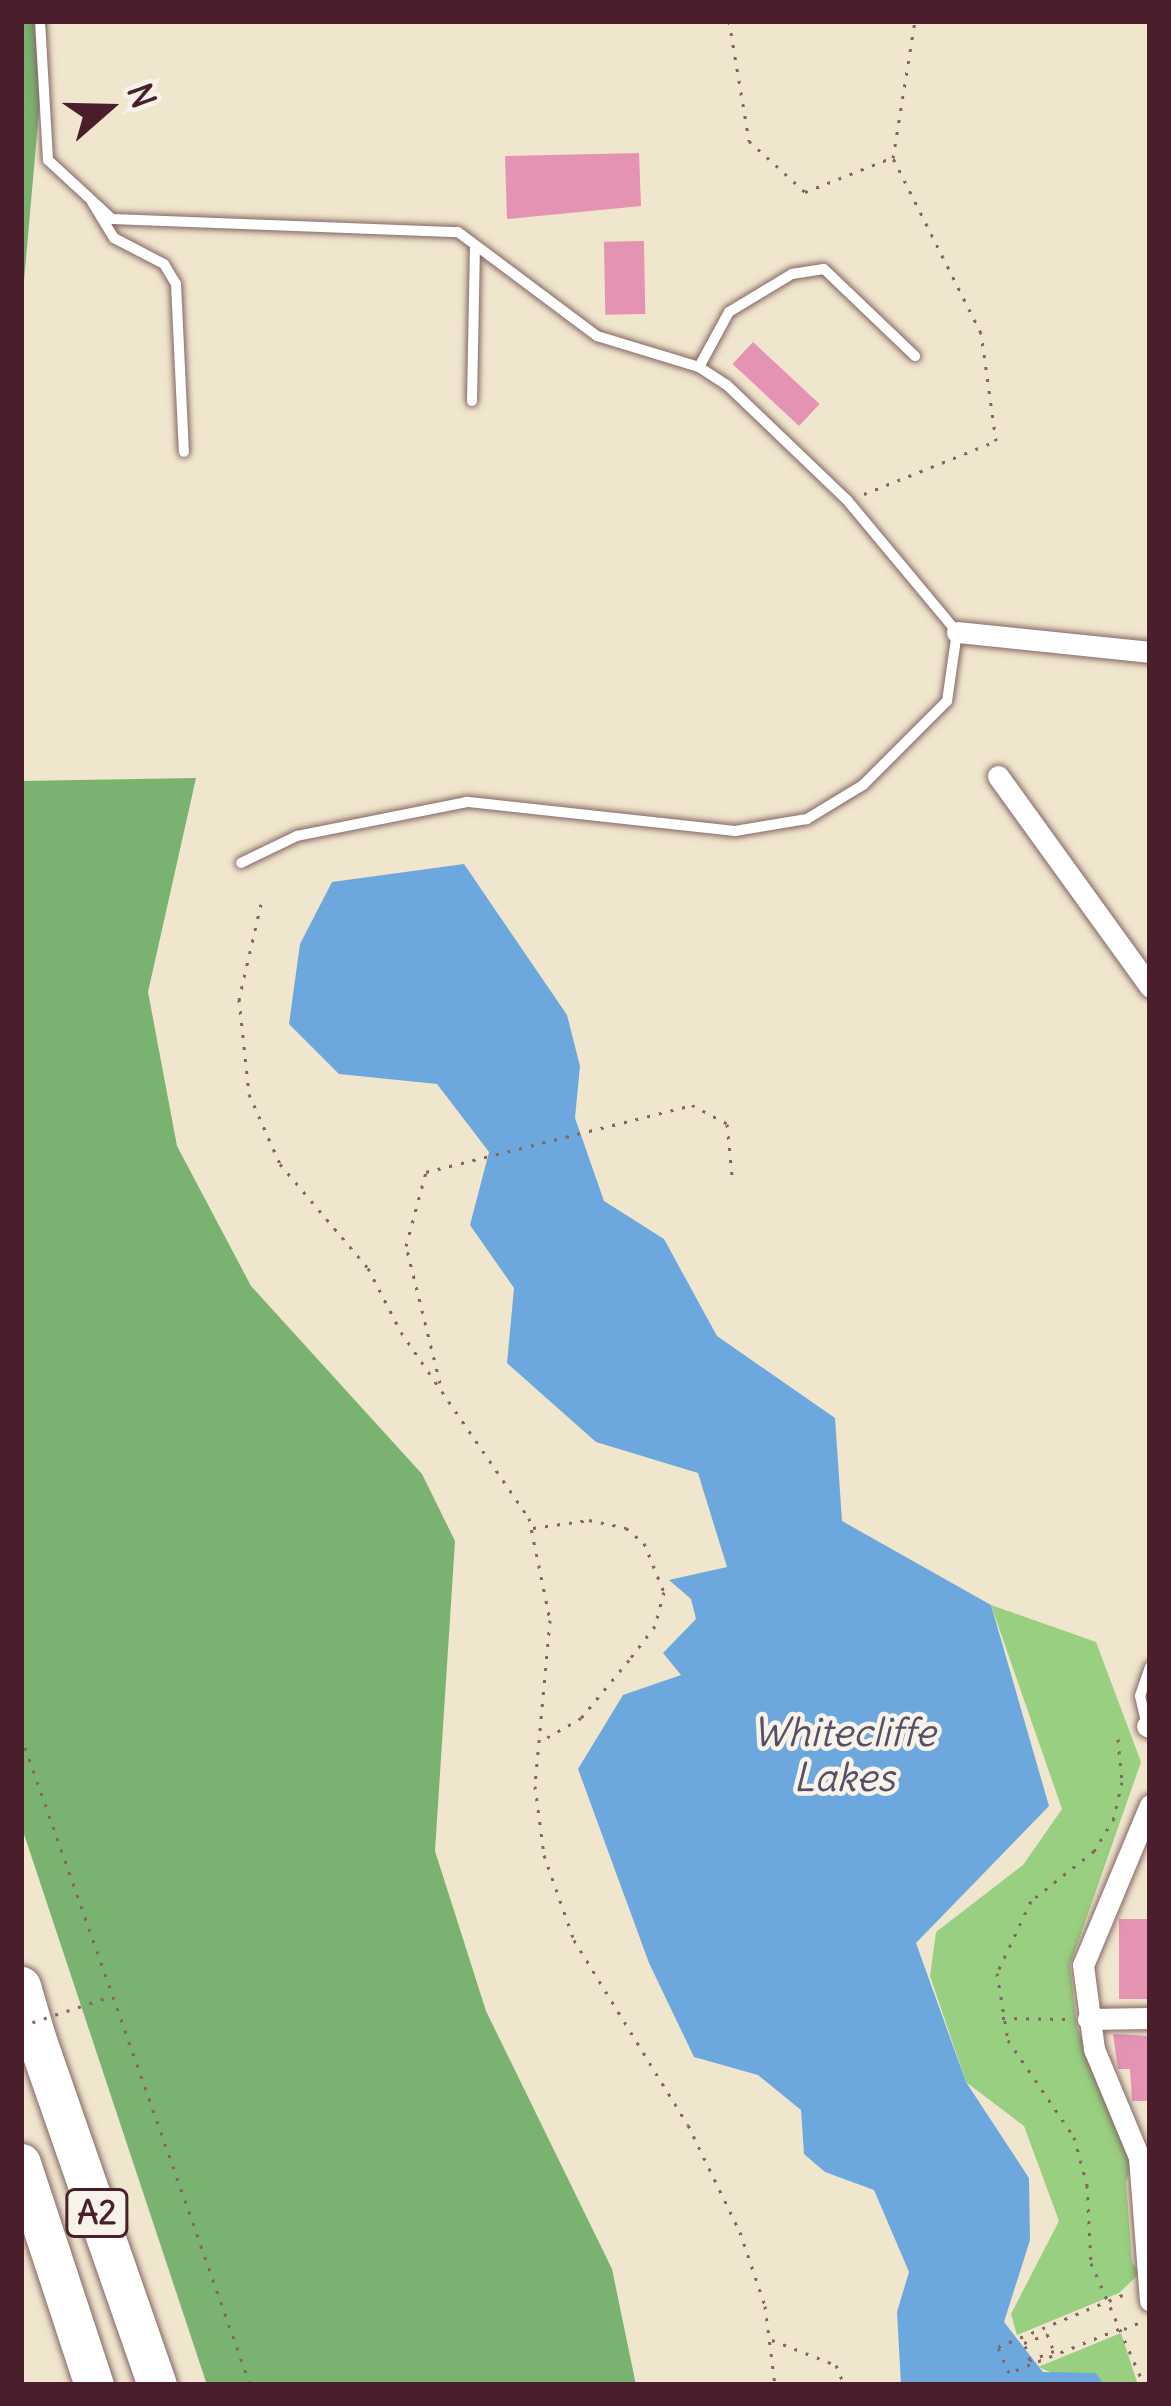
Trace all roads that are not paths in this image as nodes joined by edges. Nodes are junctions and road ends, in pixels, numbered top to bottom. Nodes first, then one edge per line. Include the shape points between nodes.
1 (40, 21) edge
2 (90, 199) junction
3 (476, 248) junction
4 (915, 356) dead end
5 (699, 367) junction
6 (472, 400) dead end
7 (184, 452) dead end
8 (957, 632) junction
9 (1150, 652) edge
10 (998, 776) dead end
11 (241, 863) dead end
12 (1150, 987) edge
13 (1150, 1667) edge
14 (1148, 1727) edge
15 (1150, 1805) edge
16 (27, 2016) edge
17 (1150, 2018) edge
18 (1088, 2019) junction
19 (21, 2163) edge
20 (1150, 2301) edge
21 (94, 2385) edge
22 (158, 2385) edge

1 - 2 lane via 48,160
2 - 3 lane via 112,219 458,232
2 - 7 lane via 104,228 164,265 176,284
3 - 5 lane via 597,336
3 - 6 lane
4 - 5 lane via 824,269 792,274 729,312
5 - 8 lane via 847,500
8 - 9 street
8 - 11 lane via 947,701 863,785 807,819 735,831 446,804 297,836
10 - 12 street
13 - 14 lane via 1140,1696
15 - 18 street via 1083,1965
16 - 22 highway, A2
17 - 18 street
18 - 20 street via 1139,2157
19 - 21 highway, A2

